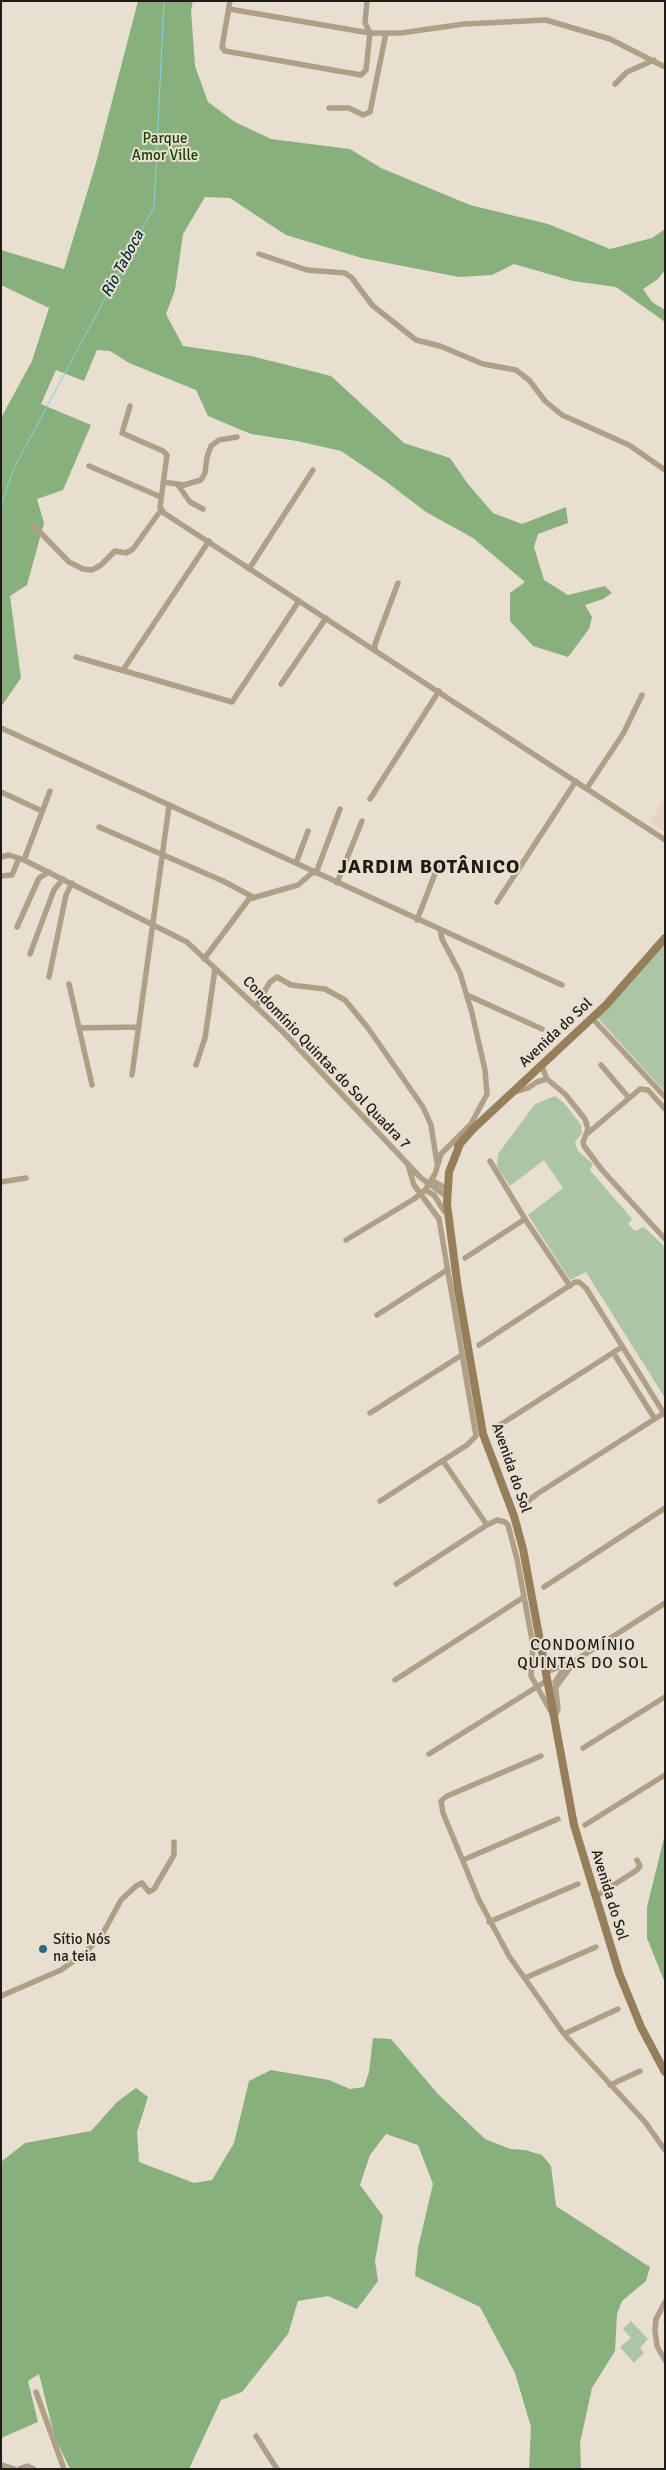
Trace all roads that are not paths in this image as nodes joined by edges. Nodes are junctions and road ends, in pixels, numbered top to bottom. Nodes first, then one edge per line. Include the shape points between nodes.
1 (230, 1) edge
2 (367, 1) edge
3 (229, 9) junction
4 (370, 33) junction
5 (386, 33) junction
6 (654, 60) junction
7 (665, 67) edge
8 (615, 84) dead end
9 (329, 108) dead end
10 (259, 254) dead end
11 (130, 406) dead end
12 (237, 438) dead end
13 (90, 466) dead end
14 (313, 470) dead end
15 (665, 470) edge
16 (163, 482) junction
17 (178, 485) junction
18 (161, 497) junction
19 (203, 509) dead end
20 (161, 510) junction
21 (34, 526) dead end
22 (209, 542) junction
23 (249, 569) junction
24 (398, 583) dead end
25 (299, 601) junction
26 (326, 618) junction
27 (375, 650) junction
28 (76, 657) dead end
29 (123, 670) junction
30 (281, 684) dead end
31 (439, 691) junction
32 (642, 695) dead end
33 (1, 728) edge
34 (576, 781) junction
35 (587, 788) junction
36 (50, 791) dead end
37 (1, 792) edge
38 (370, 798) dead end
39 (169, 806) junction
40 (340, 809) dead end
41 (42, 811) junction
42 (362, 821) dead end
43 (100, 827) dead end
44 (308, 831) dead end
45 (665, 840) edge
46 (162, 855) junction
47 (1, 857) edge
48 (20, 858) junction
49 (296, 864) junction
50 (438, 866) dead end
51 (49, 872) junction
52 (315, 872) junction
53 (1, 876) edge
54 (63, 879) junction
55 (337, 882) junction
56 (72, 883) junction
57 (253, 897) junction
58 (497, 902) dead end
59 (417, 920) junction
60 (153, 924) junction
61 (17, 927) dead end
62 (440, 930) junction
63 (665, 938) edge
64 (30, 954) dead end
65 (204, 959) junction
66 (216, 970) junction
67 (49, 977) dead end
68 (69, 984) dead end
69 (562, 985) dead end
70 (467, 995) junction
71 (256, 1006) junction
72 (592, 1018) junction
73 (137, 1027) junction
74 (79, 1028) junction
75 (542, 1029) dead end
76 (196, 1065) dead end
77 (601, 1065) dead end
78 (542, 1067) junction
79 (132, 1075) dead end
80 (547, 1079) junction
81 (92, 1085) dead end
82 (512, 1093) junction
83 (665, 1097) edge
84 (629, 1098) junction
85 (665, 1109) edge
86 (588, 1133) junction
87 (490, 1161) dead end
88 (437, 1163) junction
89 (408, 1165) junction
90 (26, 1178) dead end
91 (421, 1178) junction
92 (1, 1182) edge
93 (413, 1183) junction
94 (427, 1187) junction
95 (444, 1191) junction
96 (433, 1194) junction
97 (444, 1211) junction
98 (525, 1220) junction
99 (450, 1230) junction
100 (664, 1235) edge
101 (346, 1240) dead end
102 (465, 1258) dead end
103 (447, 1270) junction
104 (570, 1286) junction
105 (377, 1315) dead end
106 (479, 1345) dead end
107 (622, 1347) junction
108 (462, 1355) junction
109 (616, 1357) dead end
110 (644, 1379) junction
111 (634, 1386) junction
112 (370, 1413) dead end
113 (664, 1414) edge
114 (653, 1416) dead end
115 (494, 1428) dead end
116 (443, 1461) junction
117 (380, 1501) dead end
118 (522, 1506) dead end
119 (665, 1508) edge
120 (487, 1525) junction
121 (396, 1584) dead end
122 (544, 1587) dead end
123 (524, 1597) junction
124 (665, 1603) edge
125 (573, 1662) junction
126 (551, 1678) junction
127 (395, 1680) dead end
128 (536, 1686) junction
129 (665, 1697) edge
130 (554, 1718) junction
131 (584, 1748) dead end
132 (429, 1754) dead end
133 (541, 1756) dead end
134 (665, 1775) edge
135 (558, 1819) dead end
136 (585, 1825) dead end
137 (174, 1842) dead end
138 (464, 1860) junction
139 (637, 1860) dead end
140 (578, 1884) dead end
141 (595, 1897) junction
142 (489, 1922) junction
143 (596, 1947) dead end
144 (524, 1978) junction
145 (1, 1996) edge
146 (618, 2010) dead end
147 (564, 2034) junction
148 (640, 2072) dead end
149 (665, 2072) edge
150 (610, 2086) junction
151 (665, 2150) edge
152 (665, 2302) edge
153 (665, 2360) edge
154 (36, 2392) dead end
155 (256, 2436) dead end
156 (1, 2465) edge
157 (14, 2469) edge
158 (18, 2469) edge
159 (34, 2469) edge
160 (64, 2469) edge
161 (277, 2469) edge

1 - 3 street
2 - 4 street via 365,23
3 - 4 street
3 - 4 street via 222,47 225,51 354,74 364,74 366,70
4 - 5 street
5 - 6 street via 450,25 546,20 610,39
5 - 9 street via 368,114 349,108
6 - 7 street
6 - 8 street via 627,72
10 - 15 street via 307,270 345,273 372,305 416,340 483,364 516,370 562,415 629,445
11 - 16 street via 122,434 165,452
12 - 17 street via 219,440 211,446 201,480 190,485
13 - 18 street
14 - 23 street
16 - 17 street
16 - 18 street
17 - 19 street via 190,502
18 - 20 street
20 - 21 street via 133,550 126,553 114,550 92,570 69,562
20 - 22 street
22 - 23 street
22 - 29 street
23 - 25 street
24 - 27 street
25 - 26 street
25 - 29 street via 232,702
26 - 27 street
26 - 30 street
27 - 31 street
28 - 29 street
31 - 34 street
31 - 38 street
32 - 35 street via 623,734
33 - 39 street
34 - 35 street
34 - 58 street
35 - 45 street
36 - 41 street
37 - 41 street
39 - 46 street
39 - 49 street
40 - 52 street
41 - 48 street
42 - 55 street
43 - 46 street
44 - 49 street
46 - 57 street
46 - 60 street
47 - 48 street
48 - 51 street, Condomínio Quintas do Sol Quadra 7
48 - 53 street via 12,875
49 - 52 street
50 - 59 street
51 - 54 street, Condomínio Quintas do Sol Quadra 7
51 - 61 street via 39,878
52 - 55 street
52 - 57 street via 298,884
54 - 56 street, Condomínio Quintas do Sol Quadra 7
54 - 64 street via 54,890
55 - 59 street
56 - 60 street, Condomínio Quintas do Sol Quadra 7
56 - 67 street via 66,895
57 - 65 street
59 - 62 street
60 - 65 street, Condomínio Quintas do Sol Quadra 7 via 187,942
60 - 73 street
62 - 69 street
62 - 70 street
63 - 72 street, Avenida do Sol
65 - 66 street, Condomínio Quintas do Sol Quadra 7
66 - 71 street, Condomínio Quintas do Sol Quadra 7
66 - 76 street via 205,1038
68 - 74 street
70 - 75 street
70 - 88 street via 485,1070 487,1094 471,1124 444,1150
71 - 88 street via 270,982 277,977 291,985 324,989 345,1000 423,1107
71 - 89 street, Condomínio Quintas do Sol Quadra 7
72 - 78 street, Avenida do Sol
72 - 83 street
73 - 74 street
73 - 79 street
74 - 81 street
77 - 84 street
78 - 80 street
78 - 82 street, Avenida do Sol
80 - 82 street
80 - 86 street via 565,1094 585,1119
82 - 95 street, Avenida do Sol via 460,1144
84 - 85 street via 644,1088
84 - 86 street
86 - 100 street via 583,1144 588,1152
87 - 98 street
88 - 94 street
89 - 91 street, Condomínio Quintas do Sol Quadra 7
89 - 93 street, Condomínio Quintas do Sol Quadra 7
90 - 92 street
91 - 93 street
91 - 94 street, Condomínio Quintas do Sol Quadra 7
93 - 94 street, Condomínio Quintas do Sol Quadra 7
94 - 95 street
94 - 96 street
94 - 101 street
94 - 103 street via 440,1219
95 - 96 street
95 - 97 street, Avenida do Sol
95 - 99 street, Avenida do Sol
96 - 97 street
97 - 99 street, Avenida do Sol
98 - 102 street
98 - 104 street
99 - 126 street, Avenida do Sol via 483,1434 514,1516
103 - 105 street
103 - 108 street
104 - 106 street
104 - 107 street via 575,1282 582,1284
107 - 110 street
107 - 115 street
108 - 112 street
108 - 116 street via 476,1438
109 - 111 street
110 - 111 street
110 - 113 street
111 - 114 street
113 - 118 street
116 - 117 street
116 - 120 street
119 - 122 street
120 - 121 street
120 - 123 street via 497,1520 508,1525
123 - 127 street
123 - 128 street via 533,1645 530,1671
124 - 125 street
125 - 126 street
125 - 126 street
126 - 128 street
126 - 130 street, Avenida do Sol
128 - 130 street
128 - 132 street
129 - 131 street
130 - 141 street, Avenida do Sol via 574,1825
133 - 138 street via 446,1796 441,1801
134 - 136 street
135 - 138 street
137 - 145 street via 174,1855 154,1889 149,1892 142,1883 136,1886 121,1900 102,1935 85,1953 61,1970
138 - 142 street
139 - 141 street via 638,1870
140 - 142 street
141 - 149 street, Avenida do Sol via 632,2008
142 - 144 street
143 - 144 street
144 - 147 street
146 - 147 street
147 - 150 street
148 - 150 street
150 - 151 street via 645,2122
152 - 153 street via 656,2319 655,2330 657,2346
154 - 160 street
155 - 161 street
156 - 157 street
158 - 159 street via 27,2466

